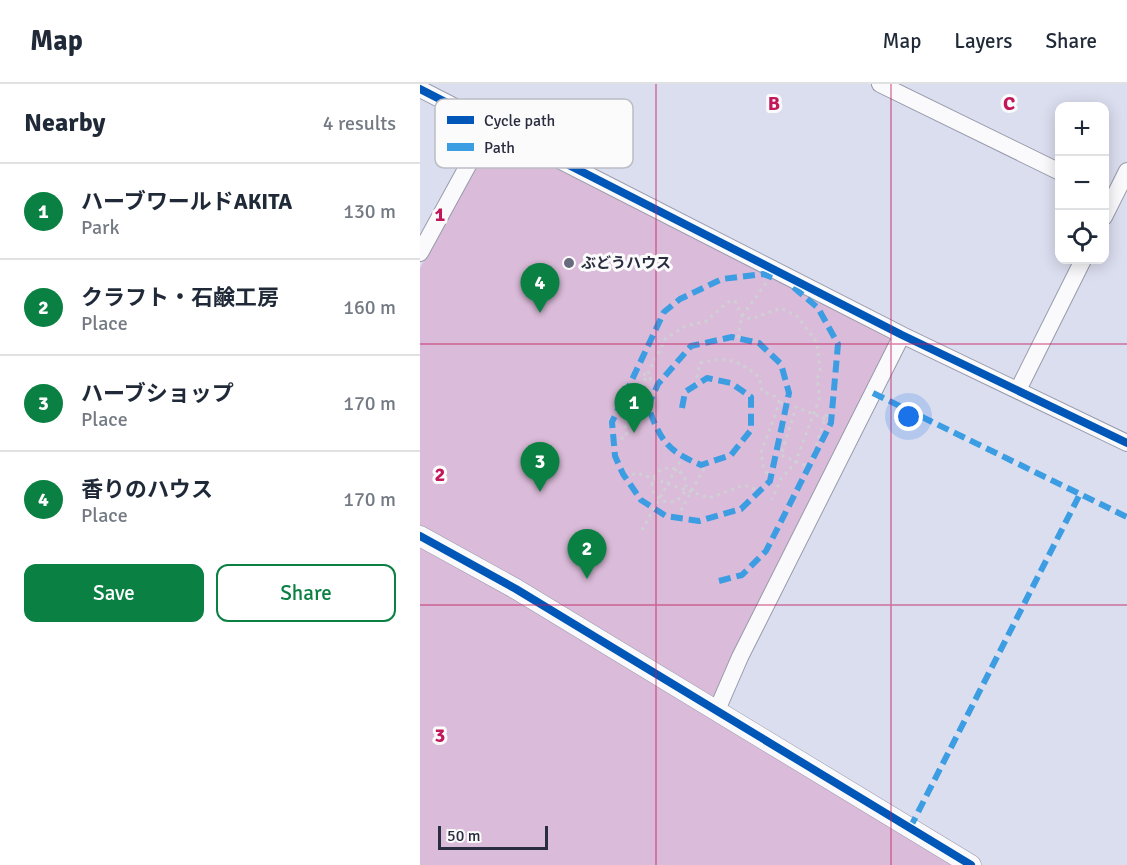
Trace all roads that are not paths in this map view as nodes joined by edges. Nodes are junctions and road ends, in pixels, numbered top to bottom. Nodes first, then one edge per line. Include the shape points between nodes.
1 (880, 84) edge
2 (420, 89) edge
3 (438, 99) edge
4 (467, 168) edge
5 (570, 168) edge
6 (1055, 170) edge
7 (1127, 171) edge
8 (1109, 197) edge
9 (420, 253) edge
10 (1081, 264) edge
11 (902, 335) junction
12 (1018, 390) junction
13 (1127, 443) edge
14 (420, 536) edge
15 (717, 710) junction
16 (971, 865) edge

1 - 6 street
2 - 3 street
4 - 9 street
5 - 11 street
7 - 8 street
10 - 12 street
11 - 12 street
11 - 15 street
12 - 13 street
14 - 15 street
15 - 16 street

